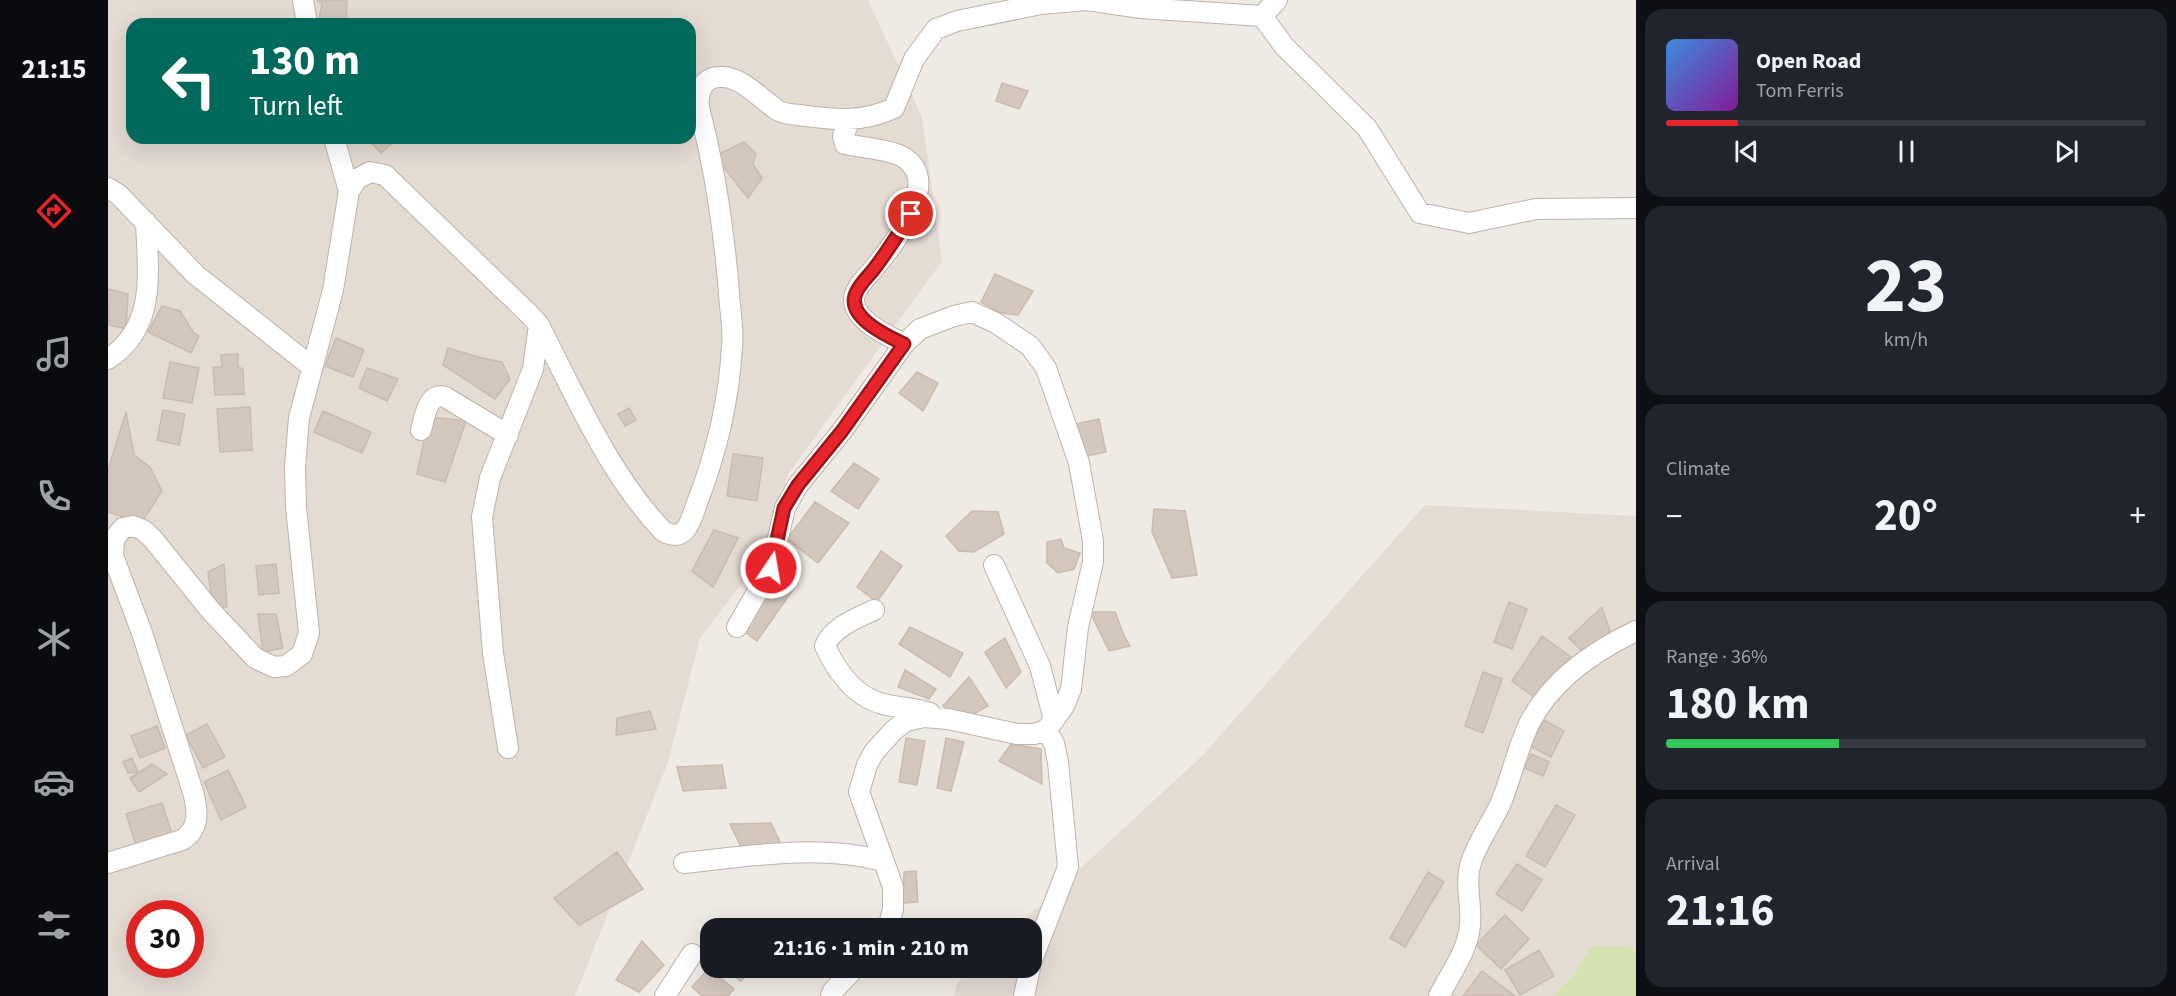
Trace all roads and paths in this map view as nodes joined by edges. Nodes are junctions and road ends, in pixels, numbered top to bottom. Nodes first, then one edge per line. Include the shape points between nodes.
1 (303, 0) edge
2 (1276, 0) edge
3 (1138, 4) edge
4 (1262, 16) junction
5 (306, 18) edge
6 (850, 120) junction
7 (336, 144) edge
8 (108, 188) edge
9 (349, 190) junction
10 (1636, 208) edge
11 (146, 222) junction
12 (538, 325) junction
13 (904, 344) junction
14 (108, 359) edge
15 (312, 367) junction
16 (421, 430) dead end
17 (508, 435) junction
18 (994, 565) dead end
19 (874, 610) dead end
20 (737, 627) dead end
21 (1636, 631) edge
22 (948, 718) junction
23 (1050, 725) junction
24 (508, 748) dead end
25 (883, 861) junction
26 (108, 863) edge
27 (684, 863) dead end
28 (891, 918) edge
29 (1042, 934) edge
30 (692, 954) dead end
31 (845, 978) edge
32 (1028, 978) edge
33 (665, 996) edge
34 (831, 996) edge
35 (1024, 996) edge
36 (1439, 996) edge

1 - 5 street
2 - 4 street
3 - 4 street
3 - 6 street via 1087,0 1041,4 936,29 914,59 894,108 877,116
4 - 10 street via 1284,46 1367,128 1420,213 1469,223 1536,209
6 - 12 street via 780,112 725,76 708,80 700,91 699,108 726,246 733,346 723,418 703,490 686,529 679,535 663,531 632,492
6 - 13 street via 843,136 845,144 898,155 911,164 919,179 911,214 854,299 858,313 875,329
7 - 9 street
8 - 11 street
9 - 12 street via 364,174 385,175 516,299
9 - 15 street via 333,290
11 - 14 street via 147,301 136,331
11 - 15 street via 196,275
12 - 17 street via 533,369
13 - 20 street via 784,508 771,568
13 - 23 street via 920,329 972,312 1030,346 1047,368 1079,463 1093,541 1093,562 1078,627 1071,689
15 - 26 street via 299,418 295,467 309,621 302,654 286,666 274,667 255,658 143,530 123,528 114,538 113,556 142,633 198,815 189,836 182,840
16 - 17 street via 433,397 439,395
17 - 24 street via 490,478 482,517 493,653
18 - 23 street via 1040,666
19 - 22 street via 826,641 838,669 868,699
21 - 36 street via 1566,675 1530,722 1501,802 1470,865 1469,933
22 - 23 street via 1017,734 1034,734
22 - 25 street via 906,721 894,729 867,765 859,792
23 - 29 street via 1058,762 1068,867
25 - 27 street via 841,853 787,853
25 - 28 street via 893,887
30 - 33 street
31 - 34 street
32 - 35 street

